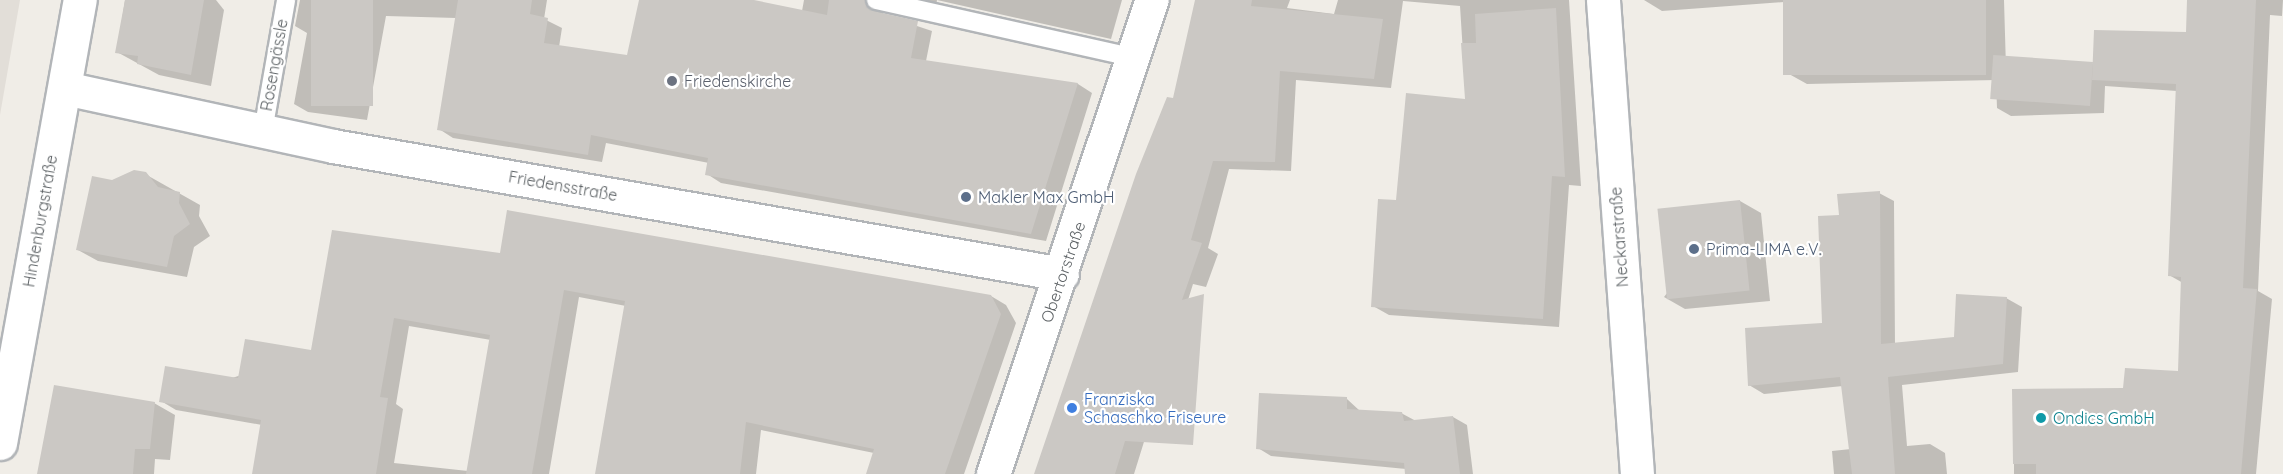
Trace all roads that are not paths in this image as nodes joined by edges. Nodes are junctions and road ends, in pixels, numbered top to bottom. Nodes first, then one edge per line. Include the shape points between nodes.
1 (80, 0) edge
2 (286, 0) edge
3 (876, 0) edge
4 (1152, 0) edge
5 (1603, 0) edge
6 (1135, 58) junction
7 (65, 88) junction
8 (263, 131) junction
9 (1062, 274) junction
10 (0, 443) edge
11 (993, 474) edge
12 (1637, 474) edge

1 - 7 street, Hindenburgstraße
2 - 8 lane, Rosengässle
3 - 6 lane
4 - 6 street, Obertorstraße
5 - 12 street, Neckarstraße
6 - 9 street, Obertorstraße
7 - 8 street, Friedensstraße
7 - 10 street, Hindenburgstraße
8 - 9 street, Friedensstraße
9 - 11 street, Obertorstraße

